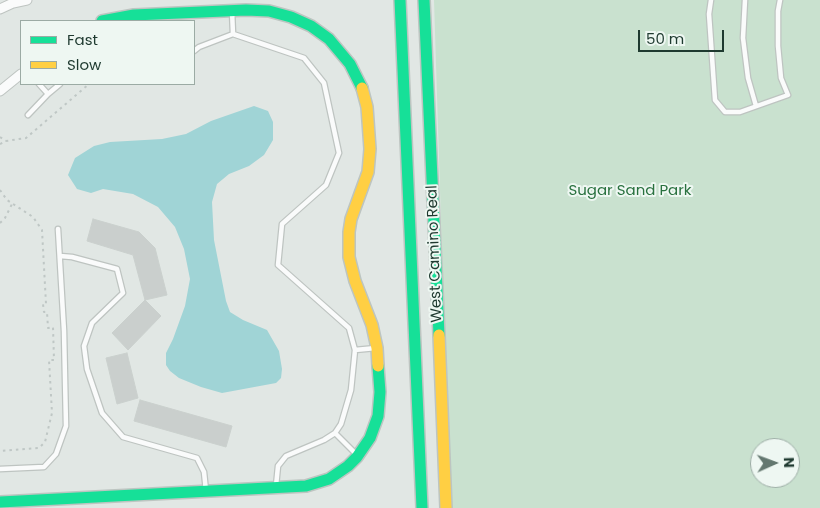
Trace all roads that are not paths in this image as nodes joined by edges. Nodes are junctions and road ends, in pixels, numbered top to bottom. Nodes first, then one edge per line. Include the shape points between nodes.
1 (28, 0) edge
2 (400, 0) edge
3 (424, 0) edge
4 (711, 0) edge
5 (745, 0) edge
6 (780, 0) edge
7 (0, 9) edge
8 (232, 10) junction
9 (107, 20) edge
10 (233, 34) junction
11 (195, 50) edge
12 (20, 75) edge
13 (41, 85) edge
14 (59, 85) edge
15 (0, 92) edge
16 (48, 94) junction
17 (756, 106) junction
18 (28, 115) dead end
19 (58, 228) dead end
20 (60, 256) junction
21 (377, 348) junction
22 (356, 350) junction
23 (335, 433) junction
24 (358, 456) junction
25 (0, 469) edge
26 (276, 488) junction
27 (206, 492) junction
28 (0, 502) edge
29 (422, 508) edge
30 (446, 508) edge

1 - 7 street
2 - 29 street, West Camino Real
3 - 30 street, West Camino Real
4 - 17 lane via 709,14 715,100 725,112 740,112
5 - 17 lane via 743,38 748,78
6 - 17 lane via 778,46 781,78 788,95
8 - 9 street via 134,15
8 - 10 lane
8 - 21 street via 275,12 311,26 344,55 360,84 367,108 370,160 351,219 349,251
10 - 11 lane
10 - 22 lane via 304,58 324,83 339,153 326,185 282,224 278,265 349,328
12 - 15 street
13 - 16 lane
14 - 16 lane
16 - 18 lane
19 - 20 lane
20 - 25 lane via 66,426 56,454 44,467
20 - 27 lane via 117,269 123,293 92,323 84,346 87,369 102,413 123,437 197,458 204,472
21 - 22 lane
21 - 24 street via 378,416 370,438
22 - 23 lane via 351,390
23 - 24 lane
23 - 26 lane via 286,456 278,466
24 - 26 street via 339,473 318,483
26 - 27 street
27 - 28 street

